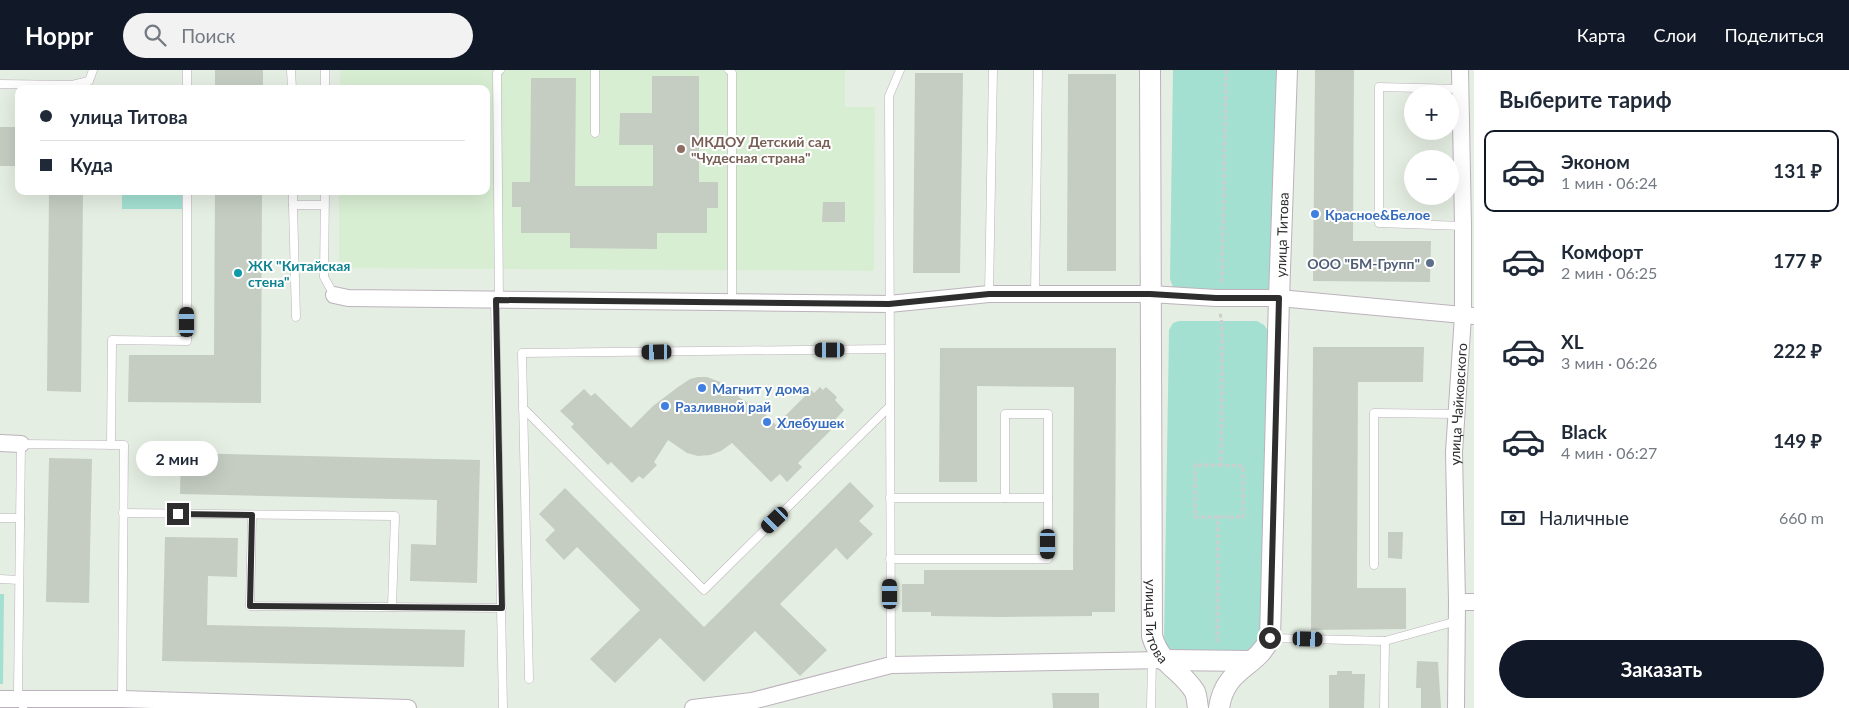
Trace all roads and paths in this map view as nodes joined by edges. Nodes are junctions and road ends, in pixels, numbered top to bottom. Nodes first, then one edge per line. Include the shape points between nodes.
1 (93, 70) edge
2 (187, 70) edge
3 (291, 70) edge
4 (325, 70) edge
5 (500, 70) edge
6 (594, 70) edge
7 (729, 70) edge
8 (900, 70) edge
9 (993, 70) edge
10 (1038, 70) edge
11 (1150, 70) edge
12 (1226, 70) edge
13 (1287, 70) edge
14 (1460, 70) edge
15 (0, 84) edge
16 (187, 85) edge
17 (292, 85) edge
18 (325, 85) edge
19 (1460, 89) junction
20 (595, 133) dead end
21 (187, 195) edge
22 (293, 195) edge
23 (324, 195) edge
24 (293, 205) junction
25 (324, 205) junction
26 (1463, 226) junction
27 (1222, 287) dead end
28 (989, 294) junction
29 (1035, 294) junction
30 (1150, 294) junction
31 (334, 295) joint
32 (1279, 298) junction
33 (497, 300) junction
34 (732, 302) junction
35 (889, 304) junction
36 (1468, 316) edge
37 (296, 317) dead end
38 (1222, 324) dead end
39 (888, 349) junction
40 (889, 407) junction
41 (523, 408) junction
42 (1457, 414) junction
43 (0, 443) edge
44 (21, 444) junction
45 (111, 445) junction
46 (1221, 465) junction
47 (890, 498) junction
48 (1006, 498) junction
49 (1048, 498) junction
50 (123, 513) junction
51 (252, 515) junction
52 (1218, 517) junction
53 (0, 518) edge
54 (20, 518) junction
55 (890, 559) junction
56 (1374, 565) dead end
57 (0, 579) edge
58 (19, 580) junction
59 (1457, 602) junction
60 (1474, 602) edge
61 (392, 607) junction
62 (502, 608) junction
63 (1457, 621) junction
64 (1152, 636) junction
65 (1270, 638) junction
66 (1385, 641) junction
67 (1217, 646) dead end
68 (1127, 659) junction
69 (1158, 660) junction
70 (1252, 661) junction
71 (891, 665) junction
72 (529, 679) dead end
73 (0, 699) edge
74 (122, 699) junction
75 (23, 703) edge
76 (408, 708) edge
77 (503, 708) edge
78 (693, 708) edge
79 (1151, 708) edge
80 (1198, 708) edge
81 (1219, 708) edge
82 (1384, 708) edge
83 (1456, 708) edge

1 - 15 lane via 89,81 72,85
2 - 16 lane
3 - 17 lane
4 - 18 lane
5 - 33 lane via 497,73
6 - 20 lane
7 - 34 lane via 732,73
8 - 35 lane via 889,96
9 - 28 lane
10 - 29 lane
11 - 30 street, улица Титова
12 - 27 path
13 - 32 street, улица Титова
14 - 19 street, улица Чайковского
19 - 26 street, улица Чайковского
19 - 26 lane via 1379,87 1379,223
21 - 45 lane via 187,341 112,340
22 - 24 lane
23 - 25 lane
24 - 25 lane
24 - 37 lane
25 - 31 lane via 324,277
26 - 36 street, улица Чайковского
28 - 29 street
28 - 35 street
29 - 30 street
30 - 32 street
30 - 64 street, улица Титова
31 - 33 street via 348,298
32 - 36 street
32 - 65 street, улица Титова
33 - 34 street
33 - 62 lane
34 - 35 street
35 - 39 lane
36 - 42 street, улица Чайковского
38 - 46 path
39 - 40 lane
39 - 41 lane via 522,353
40 - 41 lane via 704,590
40 - 47 lane
41 - 72 lane
42 - 56 lane via 1374,413
42 - 59 street, улица Чайковского via 1454,452
43 - 44 street
44 - 45 lane
44 - 54 lane
45 - 50 lane via 124,445
46 - 52 path via 1244,466 1243,517
46 - 52 path via 1196,465 1195,517
47 - 48 lane
47 - 55 lane
48 - 49 lane
48 - 49 lane via 1006,414 1048,414
49 - 55 lane via 1048,559
50 - 51 lane
50 - 74 lane
51 - 61 lane via 250,606
51 - 61 lane via 395,516
52 - 67 path
53 - 54 lane
54 - 58 lane
55 - 71 lane
57 - 58 lane
58 - 75 lane via 18,691
59 - 60 street
59 - 63 street, улица Чайковского
61 - 62 lane
62 - 77 lane
63 - 66 lane
63 - 83 street, улица Чайковского
64 - 68 street via 1146,646
64 - 69 street, улица Титова
65 - 66 lane
65 - 70 street
66 - 82 lane
68 - 69 street
68 - 71 street
69 - 70 street
69 - 79 lane
69 - 80 street, улица Титова via 1186,681 1196,694
70 - 81 street via 1234,674 1226,685
71 - 78 street via 752,701
73 - 75 street
74 - 75 street
74 - 76 street

